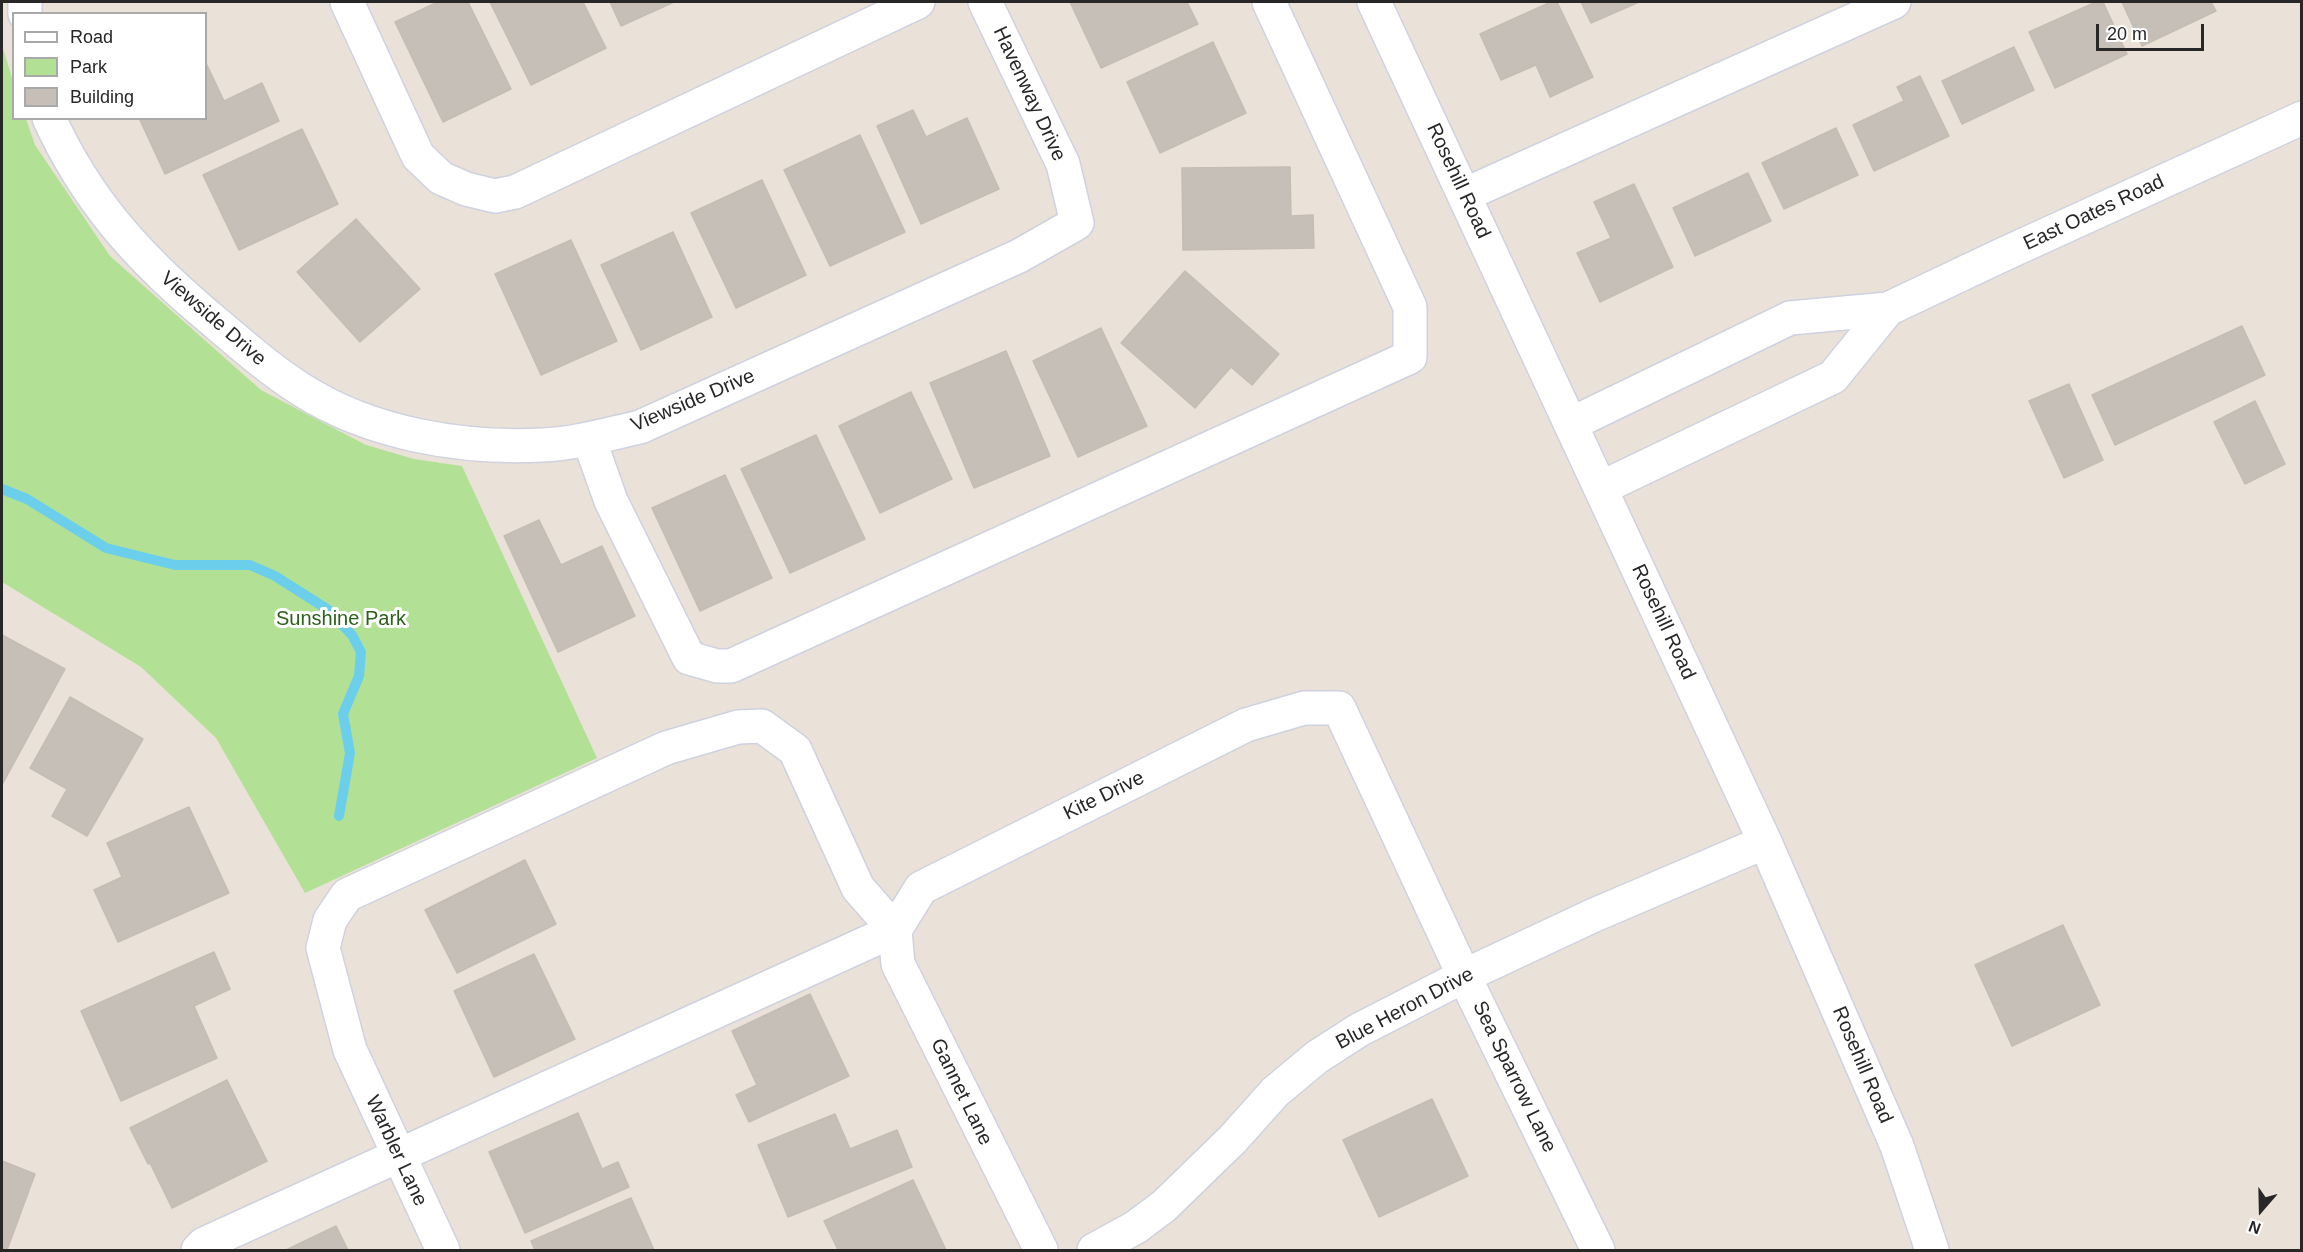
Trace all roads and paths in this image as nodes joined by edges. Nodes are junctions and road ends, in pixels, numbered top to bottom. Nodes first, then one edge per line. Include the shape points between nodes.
1 (347, 2) edge
2 (918, 2) edge
3 (985, 2) edge
4 (1269, 2) edge
5 (1374, 2) edge
6 (1894, 2) edge
7 (2301, 118) edge
8 (50, 120) edge
9 (1464, 195) junction
10 (1077, 223) joint
11 (1888, 309) junction
12 (1571, 424) junction
13 (589, 439) junction
14 (1601, 488) junction
15 (1339, 708) joint
16 (1765, 843) junction
17 (895, 930) junction
18 (1464, 976) junction
19 (398, 1156) junction
20 (198, 1251) edge
21 (442, 1251) edge
22 (1041, 1251) edge
23 (1094, 1251) edge
24 (1598, 1251) edge
25 (1932, 1251) edge

1 - 2 street via 418,156 441,178 495,196 515,192
3 - 10 street, Havenway Drive via 1063,164
4 - 13 street via 1410,307 1410,357 731,666 689,658 611,501
5 - 9 street, Rosehill Road
6 - 9 street
7 - 11 street, East Oates Road
8 - 13 street, Viewside Drive via 84,184 144,258 230,335 303,391 350,415 437,439 543,445
9 - 12 street, Rosehill Road
10 - 13 street, Viewside Drive via 1019,256 640,427
11 - 12 street, East Oates Road via 1790,318
11 - 14 street, East Oates Road via 1833,377
12 - 14 street, Rosehill Road
14 - 16 street, Rosehill Road
15 - 17 street, Kite Drive via 1304,708 1246,725 921,888
15 - 18 street, Sea Sparrow Lane
16 - 18 street, Blue Heron Drive via 1592,916
16 - 25 street, Rosehill Road via 1897,1146
17 - 19 street
17 - 19 street, Warbler Lane via 858,888 795,750 762,726 738,727 666,748 347,895 330,920 323,948 350,1050
17 - 22 street, Gannet Lane via 898,964
18 - 23 street, Blue Heron Drive via 1359,1030 1317,1057 1275,1092 1164,1206
18 - 24 street, Sea Sparrow Lane
19 - 20 street via 204,1244
19 - 21 street, Warbler Lane

